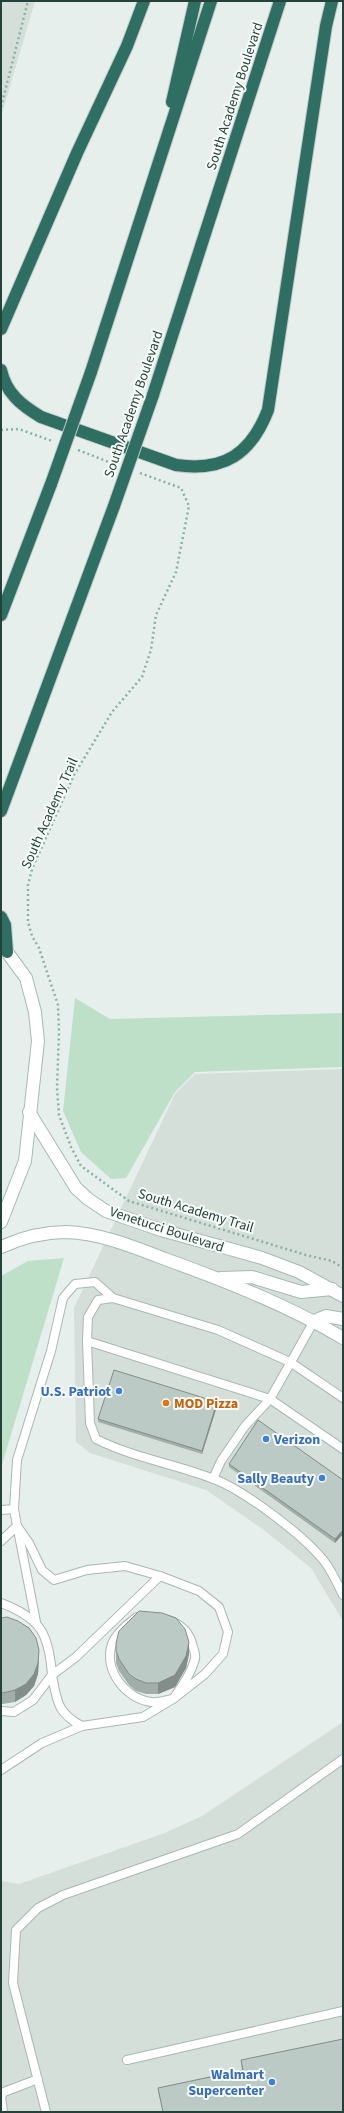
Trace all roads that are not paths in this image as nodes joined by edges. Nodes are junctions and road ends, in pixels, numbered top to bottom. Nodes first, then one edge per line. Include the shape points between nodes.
1 (144, 1) edge
2 (195, 1) edge
3 (211, 1) edge
4 (280, 1) edge
5 (332, 1) edge
6 (154, 183) junction
7 (1, 329) edge
8 (1, 370) edge
9 (1, 616) edge
10 (1, 811) edge
11 (1, 917) edge
12 (8, 952) joint
13 (29, 1112) junction
14 (1, 1222) edge
15 (1, 1247) edge
16 (220, 1278) junction
17 (332, 1289) junction
18 (343, 1296) edge
19 (113, 1298) junction
20 (343, 1319) edge
21 (314, 1320) junction
22 (343, 1338) edge
23 (87, 1341) junction
24 (290, 1362) junction
25 (343, 1398) edge
26 (270, 1399) junction
27 (343, 1449) edge
28 (214, 1479) junction
29 (14, 1509) junction
30 (1, 1510) edge
31 (17, 1526) junction
32 (1, 1541) edge
33 (160, 1576) junction
34 (343, 1595) edge
35 (1, 1603) edge
36 (36, 1622) junction
37 (52, 1675) junction
38 (173, 1699) junction
39 (1, 1711) edge
40 (82, 1726) junction
41 (343, 1759) edge
42 (1, 1770) edge
43 (343, 2011) edge
44 (127, 2060) dead end
45 (38, 2079) junction
46 (3, 2112) edge
47 (46, 2112) edge

1 - 7 highway via 128,46 77,153
2 - 6 highway
3 - 6 highway
4 - 10 highway, South Academy Boulevard, bridge via 153,395
5 - 8 highway via 326,26 268,410 260,429 244,450 214,466 195,468 176,465 41,417 12,395
6 - 9 highway, bridge via 91,372
11 - 12 highway via 5,925
12 - 13 street via 26,978 35,1012 38,1041
13 - 14 street via 25,1161
13 - 17 street, Venetucci Boulevard via 76,1188 106,1211 161,1230 262,1258 299,1272
15 - 16 street, Venetucci Boulevard via 41,1234 66,1232 108,1239
16 - 17 street via 252,1277 301,1292
16 - 21 street, Venetucci Boulevard
17 - 18 street, Venetucci Boulevard
19 - 23 lane via 98,1300 88,1317
19 - 24 lane via 218,1330
19 - 29 lane via 95,1282 75,1284 62,1298 50,1351 17,1460
20 - 21 street via 326,1316
21 - 22 street, Venetucci Boulevard
21 - 24 lane
23 - 26 lane
23 - 28 lane via 90,1423 96,1439 117,1449
24 - 25 lane
24 - 26 lane
26 - 27 lane
26 - 28 lane via 245,1426 221,1461
28 - 34 lane via 239,1491 306,1542 328,1566
29 - 30 lane
29 - 31 lane
31 - 32 lane
31 - 33 lane via 29,1543 42,1570 54,1580 87,1570 124,1566
31 - 36 lane
33 - 37 lane via 76,1657
33 - 38 lane via 198,1591 218,1607 228,1632 223,1654 205,1674
35 - 36 lane via 20,1610
36 - 37 lane via 50,1652
37 - 39 lane via 33,1700 14,1712
37 - 40 lane via 57,1702 68,1718
38 - 38 lane via 187,1680 195,1657 190,1635 175,1623 158,1617 136,1617 124,1627 112,1644 109,1665 118,1681 132,1696 152,1703
38 - 40 lane via 143,1717
40 - 42 lane via 42,1743
41 - 45 lane via 238,1834 63,1895 38,1908 16,1930 13,1983
43 - 44 lane
45 - 46 lane via 4,2092 1,2096
45 - 47 lane

